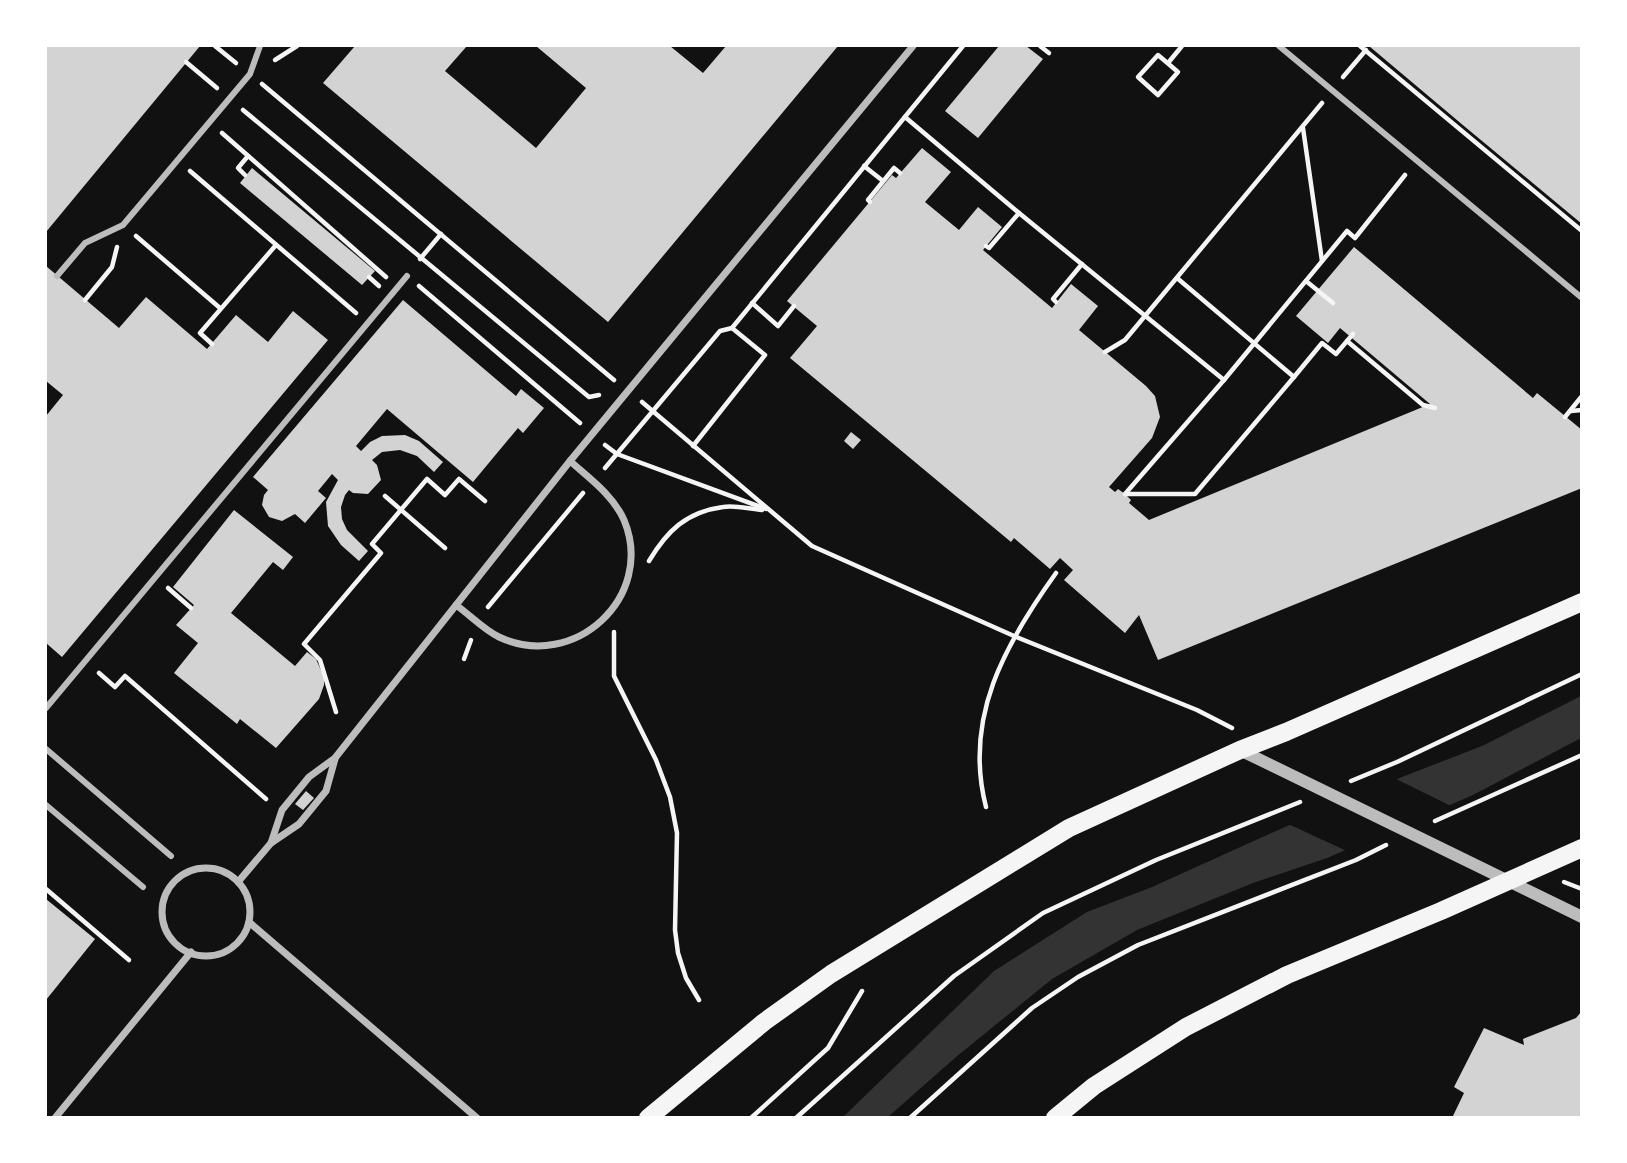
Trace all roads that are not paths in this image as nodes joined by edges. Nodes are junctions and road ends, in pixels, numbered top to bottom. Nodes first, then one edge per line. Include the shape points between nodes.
1 (260, 46) edge
2 (913, 46) edge
3 (1279, 46) edge
4 (57, 276) dead end
5 (407, 276) road end
6 (1581, 298) edge
7 (570, 461) junction
8 (1581, 602) edge
9 (456, 604) junction
10 (46, 708) edge
11 (46, 749) edge
12 (1240, 750) junction
13 (335, 758) junction
14 (46, 805) edge
15 (271, 843) junction
16 (1581, 848) edge
17 (171, 856) dead end
18 (1505, 881) junction
19 (238, 882) junction
20 (143, 887) dead end
21 (1581, 917) edge
22 (249, 922) junction
23 (191, 952) junction
24 (55, 1118) edge
25 (477, 1118) edge
26 (648, 1118) edge
27 (1055, 1118) edge

1 - 4 street via 250,74 122,225 85,243
2 - 7 street
3 - 6 street
5 - 10 street
7 - 9 street
7 - 9 street via 612,500 624,519 630,541 629,574 611,611 578,638 529,645 499,637
8 - 12 main road
9 - 13 street
11 - 17 street
12 - 18 street
12 - 26 main road via 1069,828 852,961 764,1022
13 - 15 street via 309,777 282,810
13 - 15 street via 326,791 299,824
14 - 20 street
15 - 19 street
16 - 18 main road
18 - 21 street
18 - 27 main road via 1287,975 1186,1027 1094,1086
19 - 22 street via 248,898
19 - 23 street via 209,868 195,869 173,883 165,897 165,927 172,940
22 - 23 street via 244,935 223,953
22 - 25 street
23 - 24 street

